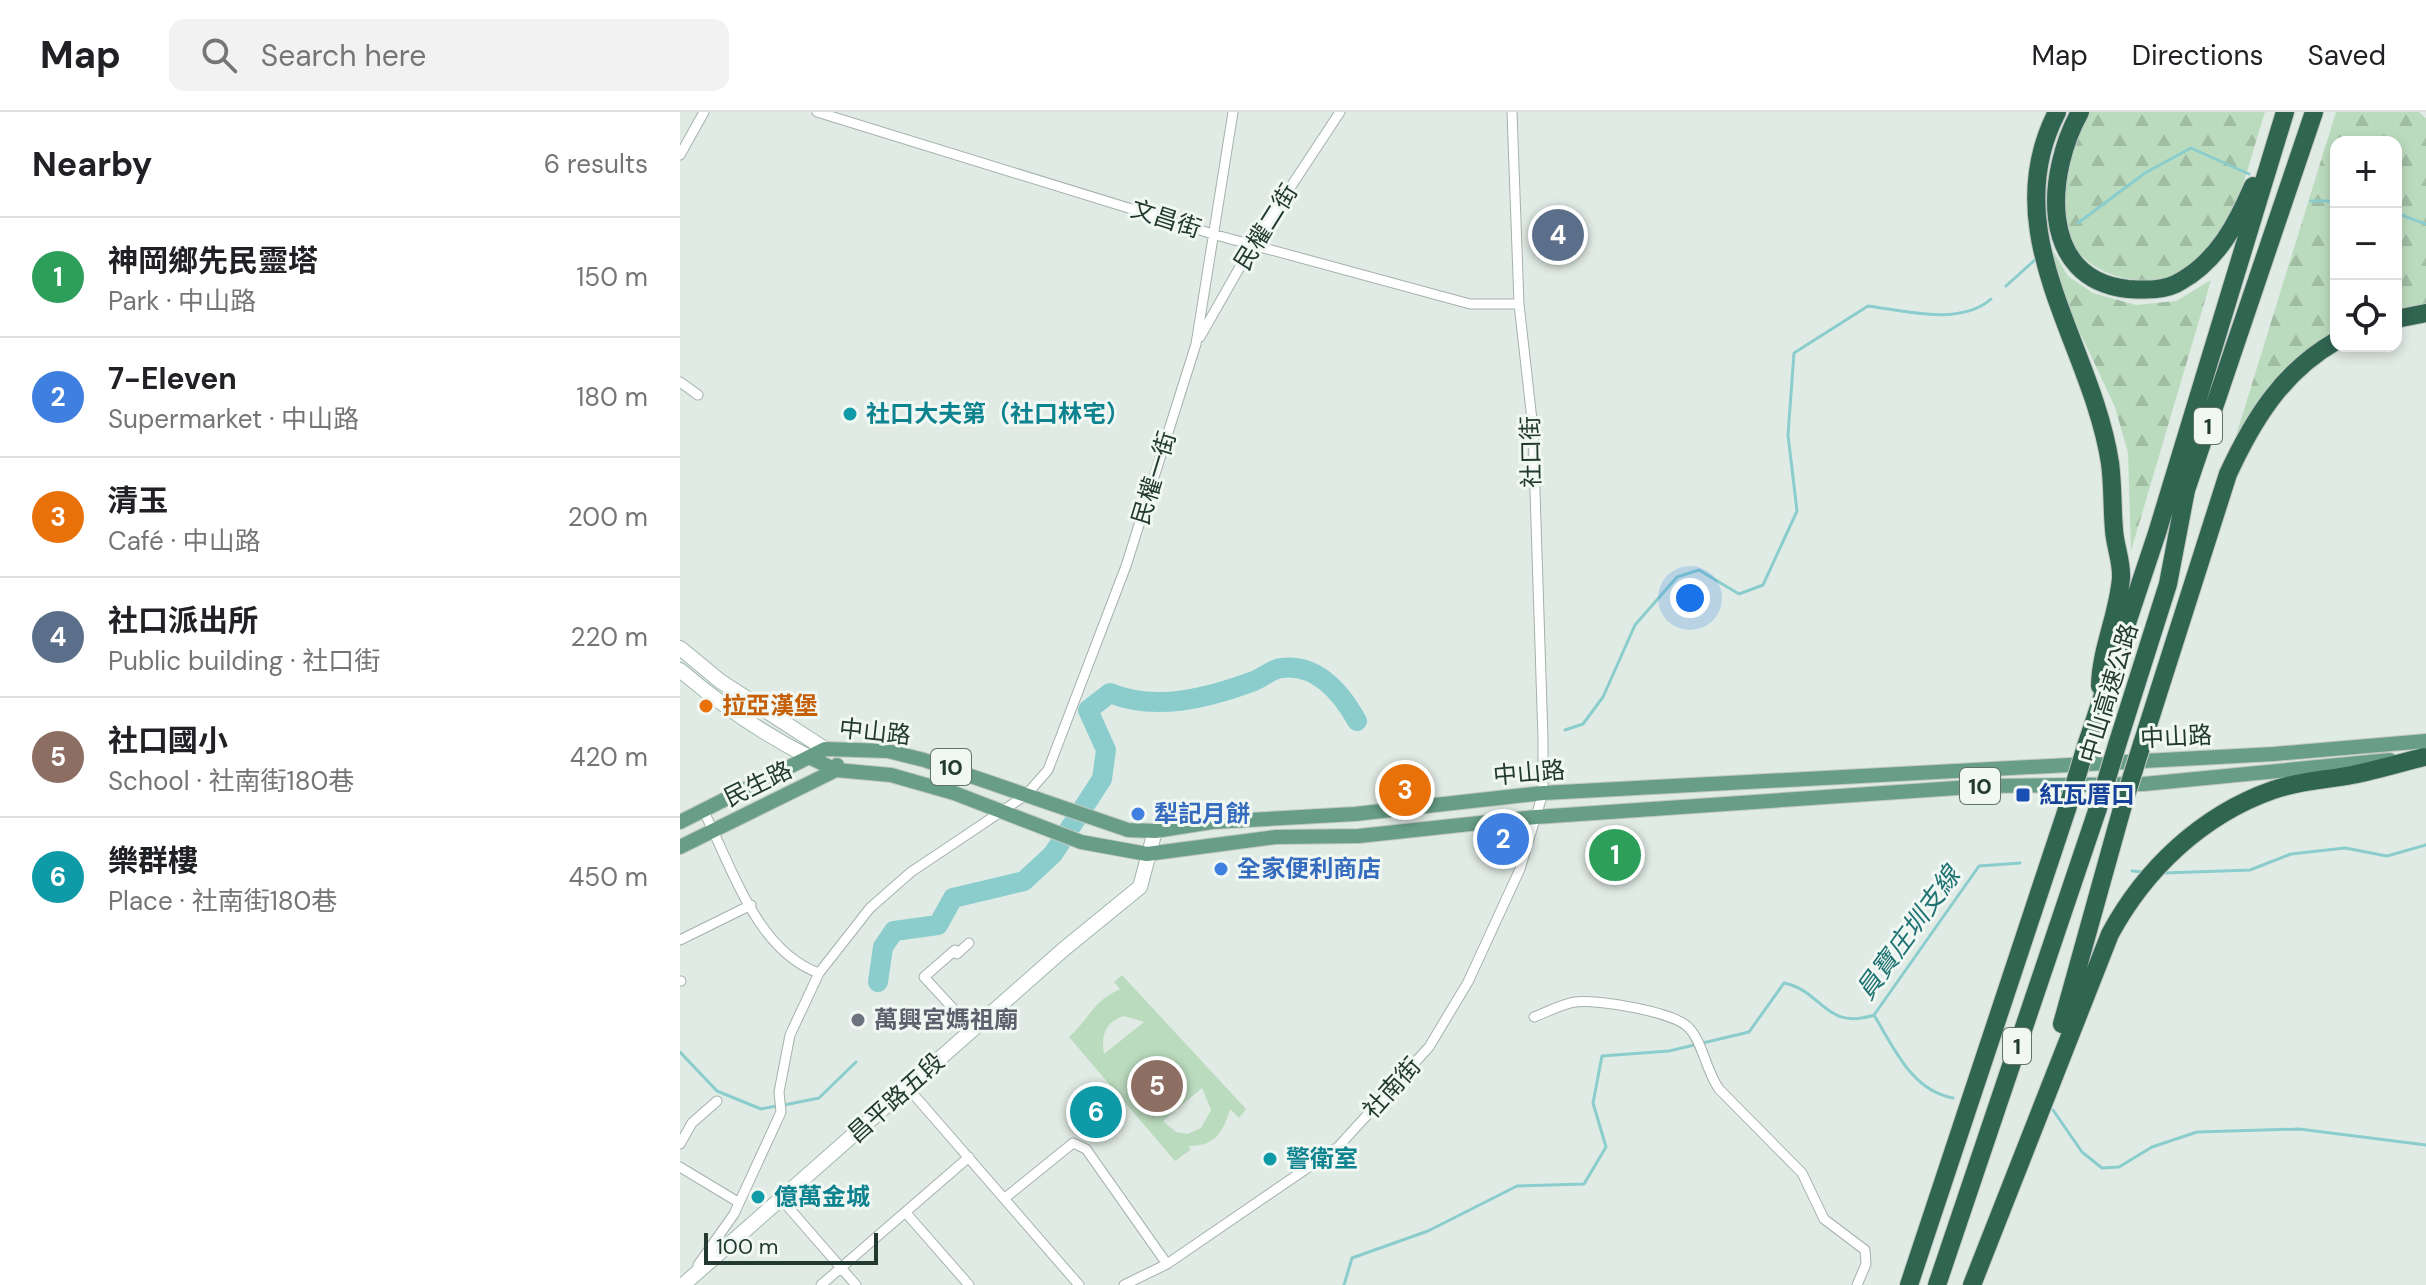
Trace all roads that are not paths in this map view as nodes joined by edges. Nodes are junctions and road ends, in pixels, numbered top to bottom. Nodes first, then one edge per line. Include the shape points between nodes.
1 (704, 112) edge
2 (817, 112) edge
3 (1233, 112) edge
4 (1340, 112) edge
5 (1512, 112) edge
6 (2057, 112) edge
7 (2080, 112) edge
8 (2283, 112) edge
9 (2314, 112) edge
10 (680, 155) edge
11 (1216, 235) junction
12 (1253, 244) junction
13 (1519, 304) junction
14 (2426, 313) edge
15 (2402, 318) edge
16 (1196, 344) junction
17 (2330, 345) edge
18 (680, 382) edge
19 (698, 395) dead end
20 (680, 648) edge
21 (680, 670) edge
22 (2100, 704) junction
23 (825, 749) junction
24 (841, 749) junction
25 (2425, 752) edge
26 (811, 758) junction
27 (836, 770) junction
28 (1543, 793) junction
29 (1026, 795) junction
30 (703, 810) junction
31 (1001, 812) junction
32 (1536, 817) junction
33 (680, 822) edge
34 (713, 831) junction
35 (1155, 831) junction
36 (680, 847) edge
37 (1147, 854) junction
38 (751, 905) junction
39 (680, 940) edge
40 (969, 943) dead end
41 (819, 973) junction
42 (1534, 1017) dead end
43 (973, 1030) junction
44 (908, 1088) junction
45 (717, 1101) dead end
46 (2036, 1119) junction
47 (680, 1144) edge
48 (969, 1157) junction
49 (680, 1167) edge
50 (1005, 1198) junction
51 (782, 1200) junction
52 (738, 1202) junction
53 (906, 1213) junction
54 (1167, 1264) junction
55 (841, 1268) junction
56 (685, 1283) edge
57 (821, 1285) edge
58 (856, 1285) edge
59 (969, 1285) edge
60 (1079, 1285) edge
61 (1124, 1285) edge
62 (1857, 1285) edge
63 (1909, 1285) edge
64 (1937, 1285) edge
65 (1972, 1285) edge

1 - 10 street
2 - 11 street, 文昌街
3 - 11 street, 民權一街
4 - 12 street, 民權二街
5 - 13 street, 社口街
6 - 22 highway via 2037,179 2038,239 2058,311 2102,428 2121,576 2101,660
7 - 8 highway via 2066,141 2054,205 2064,247 2095,279 2142,290 2178,284 2222,244 2236,225
8 - 22 highway, 中山高速公路 / 1
9 - 64 highway, 中山高速公路 / 1, bridge via 2186,490 2168,584 2098,808
11 - 12 street, 文昌街
11 - 16 street, 民權一街
12 - 13 street, 文昌街 via 1470,304
12 - 16 street, 民權二街
13 - 28 street, 社口街 via 1533,429
14 - 15 highway
16 - 29 street, 民權一街 via 1126,566 1048,770
17 - 46 highway, bridge via 2296,368 2245,437 2228,474 2093,904
18 - 19 street
20 - 23 street, 中山路 via 720,681
21 - 26 street, 中山路 via 759,730
22 - 63 highway, 中山高速公路 / 1, bridge
23 - 24 main road, 中山路 / 10
23 - 26 main road, 民生路
24 - 27 main road
24 - 29 main road, 中山路 / 10 via 888,751
25 - 28 main road, 中山路 / 10 via 2274,754
25 - 32 main road, 中山路 / 10 via 2144,784 1986,786
25 - 46 highway via 2274,790 2178,845 2126,904 2110,934
26 - 27 main road, 中山路 / 10
26 - 30 main road, 民生路
27 - 31 main road, 中山路 / 10 via 891,775
27 - 34 main road, 民生路
28 - 32 street, 社南街
28 - 35 main road, 中山路 / 10
29 - 31 street, 民權一街
29 - 35 main road, 中山路 / 10 via 1128,830
30 - 33 main road, 民生路
30 - 34 street
31 - 37 main road, 中山路 / 10 via 1064,837
31 - 41 street, 民權一街 via 911,872 870,908
32 - 37 main road, 中山路 / 10 via 1359,836 1276,837
32 - 54 street, 社南街 via 1492,934 1429,1047 1338,1147
34 - 36 main road, 民生路
34 - 38 street
35 - 37 street, 昌平路五段
37 - 43 street, 昌平路五段 via 1140,887
38 - 39 street
38 - 41 street via 779,947
40 - 43 street via 924,977
41 - 52 street, 民權一街 via 790,1035 779,1092 781,1112
42 - 62 street via 1574,1002 1607,1003 1680,1020 1692,1030 1719,1089 1802,1173 1824,1219 1865,1250 1866,1264
43 - 44 street, 昌平路五段
44 - 48 street
44 - 51 street, 昌平路五段
45 - 47 street via 692,1123
46 - 65 highway
48 - 50 street
48 - 53 street
49 - 52 street
50 - 54 street via 1073,1143 1086,1149
50 - 60 street
51 - 55 street
51 - 56 street, 昌平路五段
52 - 56 street, 民權一街
53 - 55 street
53 - 59 street
54 - 61 street, 社南街
55 - 57 street
55 - 58 street

